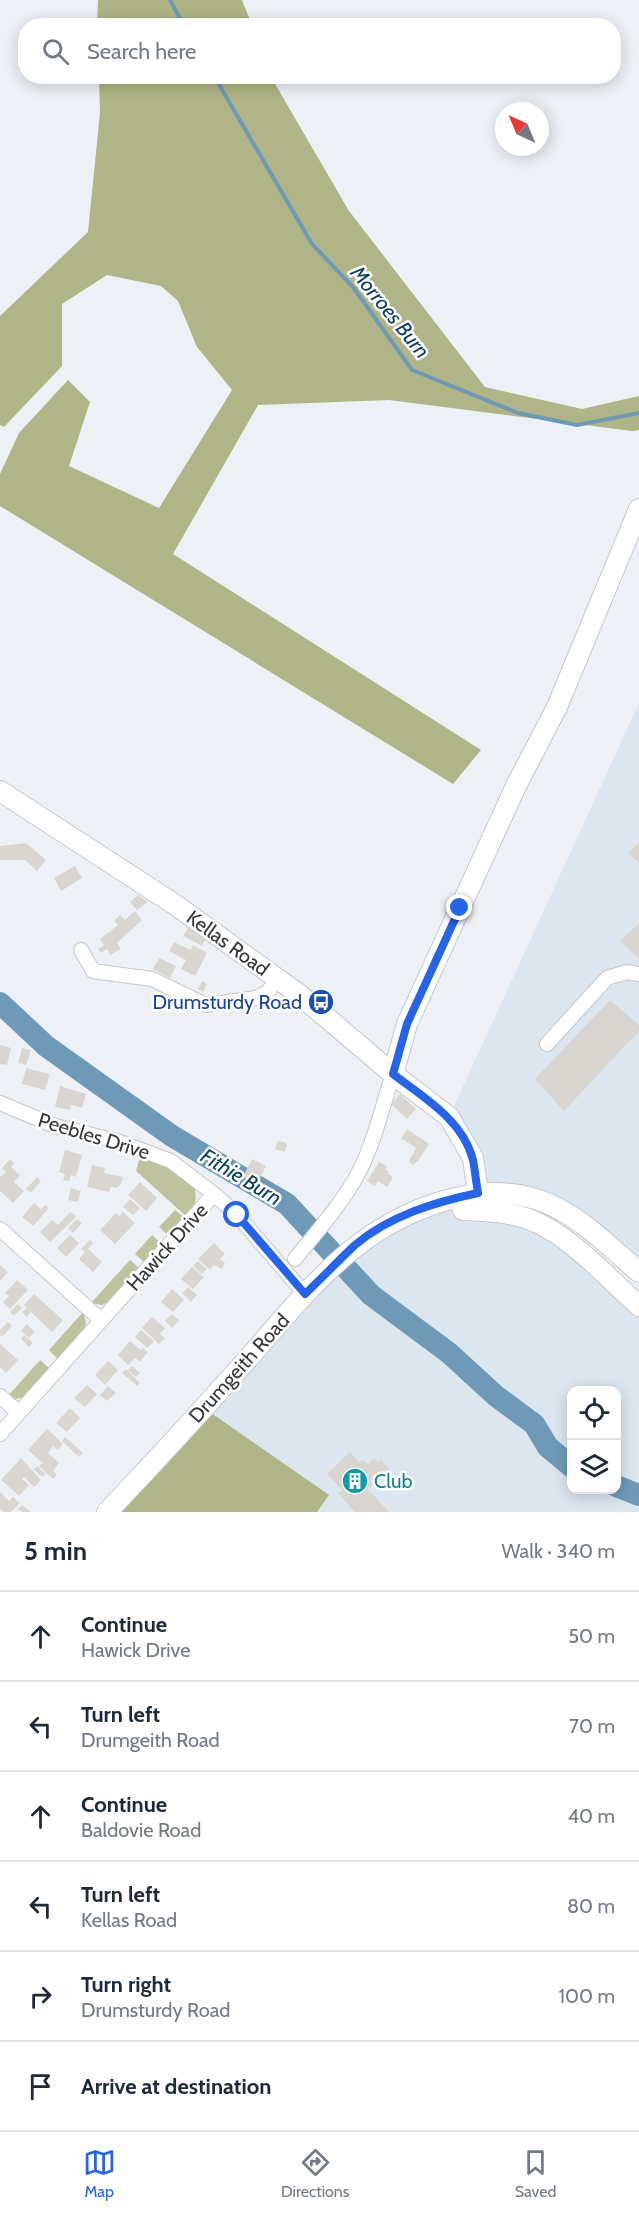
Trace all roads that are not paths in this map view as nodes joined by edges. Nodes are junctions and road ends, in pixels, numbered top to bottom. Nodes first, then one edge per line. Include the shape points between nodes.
1 (639, 509) edge
2 (0, 791) edge
3 (81, 950) dead end
4 (639, 974) edge
5 (277, 978) junction
6 (547, 1044) dead end
7 (393, 1074) junction
8 (0, 1103) edge
9 (214, 1194) junction
10 (477, 1201) junction
11 (328, 1219) junction
12 (344, 1222) dead end
13 (0, 1229) edge
14 (298, 1255) dead end
15 (639, 1272) edge
16 (305, 1294) junction
17 (639, 1306) edge
18 (101, 1320) junction
19 (0, 1396) edge
20 (19, 1413) junction
21 (0, 1434) edge
22 (107, 1512) edge

1 - 7 main road via 557,707 516,786 407,1024
2 - 5 main road, Kellas Road via 174,904
3 - 5 street via 93,971 152,979 206,1005 256,998 268,992
4 - 6 street via 627,972 608,978
5 - 7 main road, Kellas Road
7 - 10 main road, Kellas Road via 449,1117 472,1158
7 - 11 street via 367,1155
8 - 9 street, Peebles Drive via 55,1126 140,1148 171,1161
9 - 16 street, Hawick Drive
9 - 18 street, Hawick Drive
10 - 15 main road via 517,1194 549,1203 573,1217
10 - 16 main road, Drumgeith Road via 446,1200 379,1228 356,1244
10 - 17 main road via 539,1224 577,1250
11 - 12 street
11 - 14 street
13 - 18 street
16 - 22 main road, Drumgeith Road
18 - 20 street, Hawick Drive
19 - 20 street
20 - 21 street, Hawick Drive

